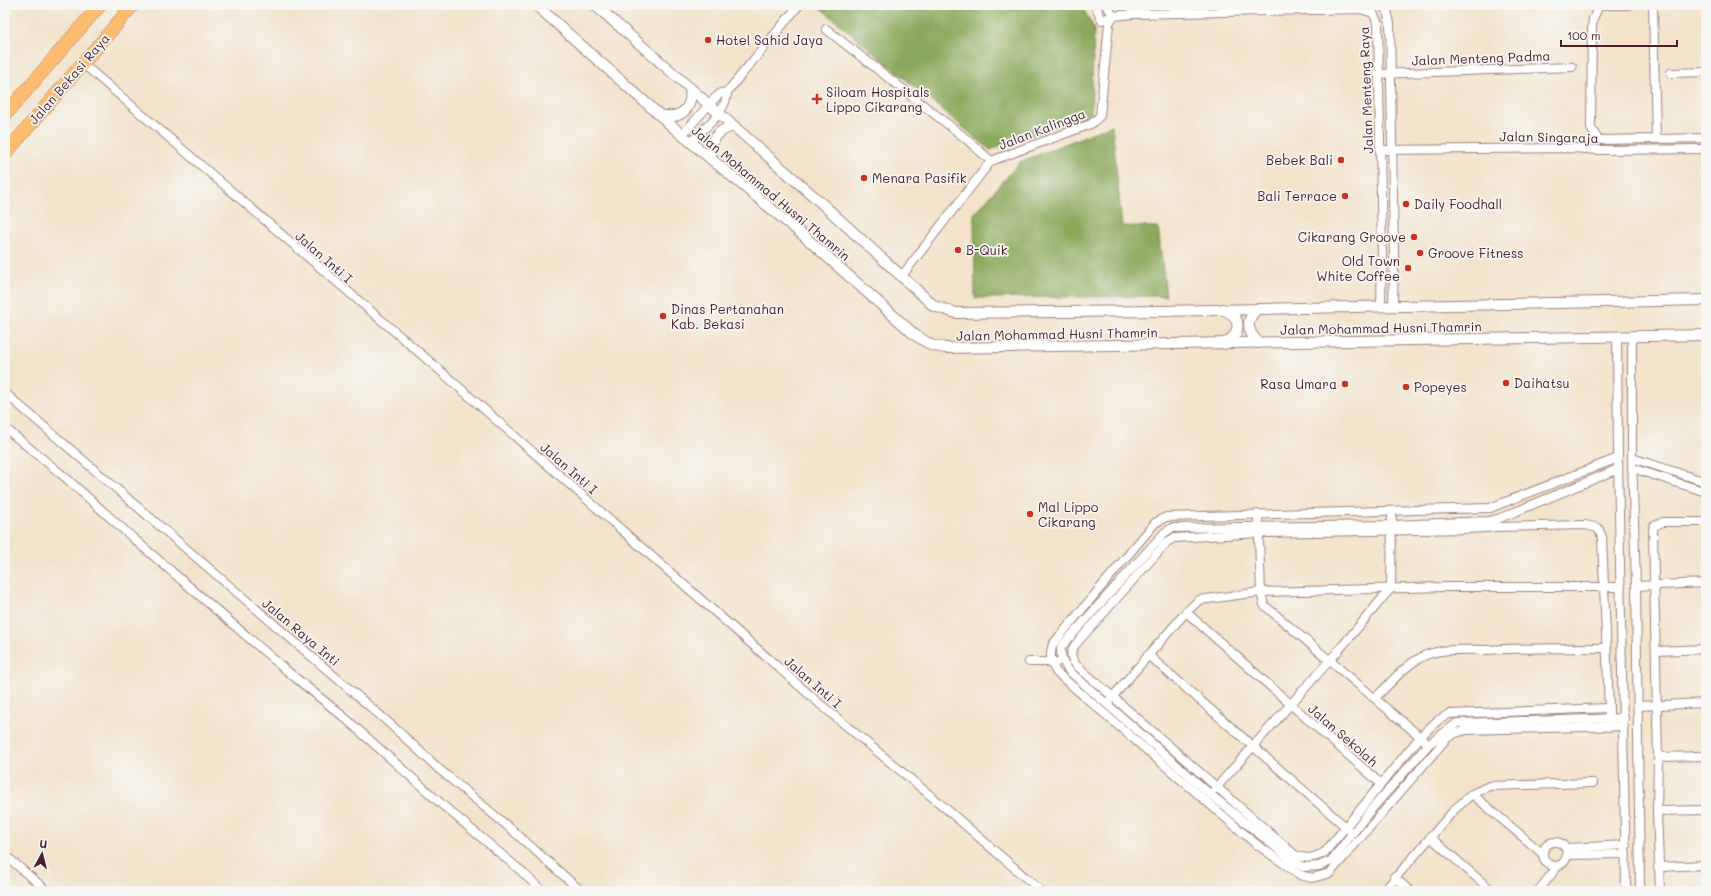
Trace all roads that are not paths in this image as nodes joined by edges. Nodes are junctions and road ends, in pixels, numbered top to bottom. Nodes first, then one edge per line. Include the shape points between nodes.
1 (100, 5) edge
2 (134, 5) edge
3 (536, 5) edge
4 (595, 5) edge
5 (799, 5) edge
6 (1106, 5) edge
7 (1381, 5) edge
8 (1598, 5) edge
9 (1629, 5) edge
10 (1654, 5) edge
11 (1096, 7) edge
12 (1213, 9) edge
13 (1113, 16) junction
14 (1107, 24) junction
15 (826, 29) dead end
16 (82, 63) junction
17 (1572, 66) dead end
18 (1706, 72) edge
19 (1671, 73) dead end
20 (1378, 74) junction
21 (1391, 74) junction
22 (690, 88) junction
23 (727, 92) junction
24 (709, 104) junction
25 (719, 113) junction
26 (5, 115) edge
27 (660, 115) junction
28 (734, 126) junction
29 (682, 135) junction
30 (1706, 138) edge
31 (1656, 139) junction
32 (691, 142) junction
33 (1706, 149) edge
34 (1380, 150) junction
35 (1392, 150) junction
36 (5, 154) edge
37 (712, 160) junction
38 (991, 161) junction
39 (901, 277) junction
40 (1706, 300) edge
41 (1381, 307) junction
42 (1393, 307) junction
43 (1257, 308) junction
44 (1222, 309) junction
45 (1706, 335) edge
46 (1617, 337) junction
47 (1632, 337) junction
48 (1259, 343) junction
49 (1224, 344) junction
50 (5, 393) edge
51 (1619, 415) junction
52 (1632, 416) junction
53 (5, 428) edge
54 (1618, 458) junction
55 (1632, 458) junction
56 (1632, 468) junction
57 (1618, 469) junction
58 (1706, 482) edge
59 (1706, 492) edge
60 (1392, 511) junction
61 (1258, 514) junction
62 (1706, 522) edge
63 (1493, 524) junction
64 (1392, 528) junction
65 (1259, 530) junction
66 (1706, 583) edge
67 (1654, 585) junction
68 (1636, 586) junction
69 (1621, 587) junction
70 (1391, 588) junction
71 (1603, 588) junction
72 (1260, 592) junction
73 (1621, 606) junction
74 (1637, 606) junction
75 (1186, 612) junction
76 (1606, 648) junction
77 (1706, 649) edge
78 (1656, 651) junction
79 (1148, 655) junction
80 (1071, 658) junction
81 (1330, 660) junction
82 (1062, 661) junction
83 (1029, 662) dead end
84 (1052, 663) junction
85 (1375, 698) junction
86 (1109, 700) junction
87 (1706, 702) edge
88 (1291, 704) junction
89 (1657, 705) junction
90 (1638, 706) junction
91 (1609, 708) junction
92 (1483, 712) junction
93 (1484, 721) junction
94 (1624, 722) junction
95 (1609, 723) junction
96 (1545, 724) junction
97 (1420, 737) junction
98 (1429, 744) junction
99 (1254, 746) junction
100 (1436, 752) junction
101 (1165, 754) junction
102 (1706, 756) edge
103 (1658, 757) junction
104 (1158, 760) junction
105 (1625, 779) junction
106 (1639, 779) junction
107 (1380, 783) junction
108 (1593, 783) dead end
109 (1217, 786) junction
110 (1210, 794) junction
111 (1472, 794) junction
112 (1706, 810) edge
113 (1657, 811) junction
114 (1369, 812) junction
115 (1376, 819) junction
116 (1345, 826) junction
117 (1352, 833) junction
118 (1430, 837) junction
119 (1263, 838) junction
120 (1256, 844) junction
121 (1626, 845) junction
122 (1567, 851) junction
123 (5, 854) edge
124 (1542, 854) junction
125 (1626, 854) junction
126 (1706, 865) edge
127 (1558, 866) junction
128 (1658, 867) junction
129 (1394, 877) junction
130 (1626, 889) edge
131 (47, 891) edge
132 (542, 891) edge
133 (581, 891) edge
134 (1041, 891) edge
135 (1384, 891) edge
136 (1410, 891) edge
137 (1492, 891) edge
138 (1538, 891) edge
139 (1642, 891) edge
140 (1660, 891) edge

1 - 26 main road, Jalan Bekasi Raya
2 - 16 main road, Jalan Bekasi Raya
3 - 27 street, Jalan Mohammad Husni Thamrin
4 - 22 street, Jalan Mohammad Husni Thamrin
5 - 23 street
6 - 11 street
6 - 13 street
7 - 21 street, Jalan Menteng Raya via 1387,11 1390,23
8 - 9 street
8 - 31 street via 1592,28 1592,128 1598,140
10 - 31 street
11 - 14 street
12 - 13 street, Jalan Menteng Raya
12 - 20 street, Jalan Menteng Raya via 1361,9 1373,13 1378,23
13 - 14 street, Jalan Menteng Raya
14 - 38 street, Jalan Kalingga via 1101,111 1096,121
15 - 38 street, Jalan Kalingga
16 - 36 main road, Jalan Bekasi Raya
16 - 134 street, Jalan Inti I via 436,367 820,704
17 - 21 street, Jalan Menteng Padma
18 - 19 street
20 - 21 street, Jalan Menteng Padma
20 - 34 street, Jalan Menteng Raya
21 - 35 street, Jalan Menteng Raya
22 - 24 street, Jalan Mohammad Husni Thamrin
22 - 27 street via 691,96 684,112 672,117
23 - 24 street via 721,93
23 - 25 street via 727,98
24 - 25 street, Jalan Mohammad Husni Thamrin
24 - 29 street
25 - 28 street, Jalan Mohammad Husni Thamrin
25 - 32 street
27 - 29 street, Jalan Mohammad Husni Thamrin
28 - 37 street via 719,132 714,138 710,153
28 - 39 street, Jalan Mohammad Husni Thamrin
29 - 32 street, Jalan Mohammad Husni Thamrin
30 - 31 street
32 - 37 street, Jalan Mohammad Husni Thamrin
33 - 35 street, Jalan Singaraja
34 - 35 street, Jalan Singaraja
34 - 41 street, Jalan Menteng Raya
35 - 42 street, Jalan Menteng Raya
37 - 49 street, Jalan Mohammad Husni Thamrin via 804,236 915,335 931,345 945,348
38 - 39 street
39 - 44 street, Jalan Mohammad Husni Thamrin via 934,306 956,313
40 - 42 street, Jalan Mohammad Husni Thamrin
41 - 42 street, Jalan Mohammad Husni Thamrin
41 - 43 street, Jalan Mohammad Husni Thamrin
43 - 44 street, Jalan Mohammad Husni Thamrin
43 - 48 street via 1251,314 1248,326 1252,338
44 - 49 street via 1231,313 1237,321 1238,330 1233,338
45 - 47 street, Jalan Mohammad Husni Thamrin
46 - 47 street, Jalan Mohammad Husni Thamrin
46 - 48 street, Jalan Mohammad Husni Thamrin
46 - 51 street
47 - 52 street
48 - 49 street, Jalan Mohammad Husni Thamrin
50 - 133 street, Jalan Raya Inti via 384,718 440,770
51 - 52 street
51 - 54 street
52 - 55 street
53 - 132 street via 345,718
54 - 57 street
54 - 60 street via 1490,508
55 - 56 street
55 - 58 street
56 - 59 street
56 - 68 street
57 - 63 street
57 - 69 street
60 - 61 street
60 - 64 street
61 - 65 street
61 - 84 street via 1166,516 1155,523 1053,644 1050,652
62 - 67 street via 1663,522 1654,526
63 - 64 street
63 - 71 street via 1596,526 1602,537
64 - 65 street
64 - 70 street
65 - 72 street
65 - 80 street via 1174,538 1167,542 1075,645
65 - 82 street via 1172,528 1164,533 1061,647
66 - 67 street
67 - 68 street
67 - 78 street
68 - 74 street
69 - 71 street
69 - 73 street
70 - 71 street
70 - 72 street
70 - 81 street
71 - 76 street
72 - 75 street via 1199,600
72 - 81 street via 1264,605
73 - 74 street
73 - 94 street
74 - 90 street
75 - 79 street
75 - 88 street, Jalan Sekolah
76 - 85 street via 1461,650 1431,653 1409,666
76 - 91 street
77 - 78 street
78 - 89 street
79 - 86 street
79 - 99 street
80 - 82 street
80 - 86 street
81 - 85 street
81 - 88 street
82 - 84 street
82 - 86 street via 1070,671
83 - 84 street
84 - 104 street via 1056,672
85 - 97 street
86 - 101 street
86 - 109 street
87 - 89 street
88 - 99 street
88 - 107 street, Jalan Sekolah
89 - 90 street
89 - 103 street
90 - 106 street
91 - 92 street
91 - 95 street
92 - 93 street
92 - 97 street via 1449,714
93 - 96 street
93 - 98 street via 1457,723
94 - 95 street
94 - 105 street
95 - 96 street
96 - 100 street via 1463,730 1447,738
97 - 98 street
97 - 107 street
98 - 100 street
98 - 114 street
99 - 109 street
99 - 116 street
100 - 115 street
101 - 104 street
101 - 110 street
102 - 103 street
103 - 113 street
104 - 120 street
105 - 106 street
105 - 121 street
106 - 139 street
107 - 116 street
108 - 111 street via 1489,786
109 - 110 street
109 - 116 street via 1295,855 1302,858 1318,856 1325,852
110 - 119 street
111 - 118 street
111 - 124 street
112 - 113 street
113 - 128 street
114 - 115 street
114 - 117 street
115 - 120 street via 1330,873 1312,878 1300,875
116 - 117 street
117 - 119 street via 1331,861 1319,866 1303,867
118 - 129 street
118 - 137 street
119 - 120 street
121 - 122 street
121 - 125 street
122 - 124 street via 1563,844 1552,841 1547,844
122 - 125 street
122 - 127 street via 1565,862
123 - 131 street
124 - 127 street via 1548,864
125 - 130 street
126 - 128 street
127 - 138 street
128 - 140 street
129 - 135 street
129 - 136 street

